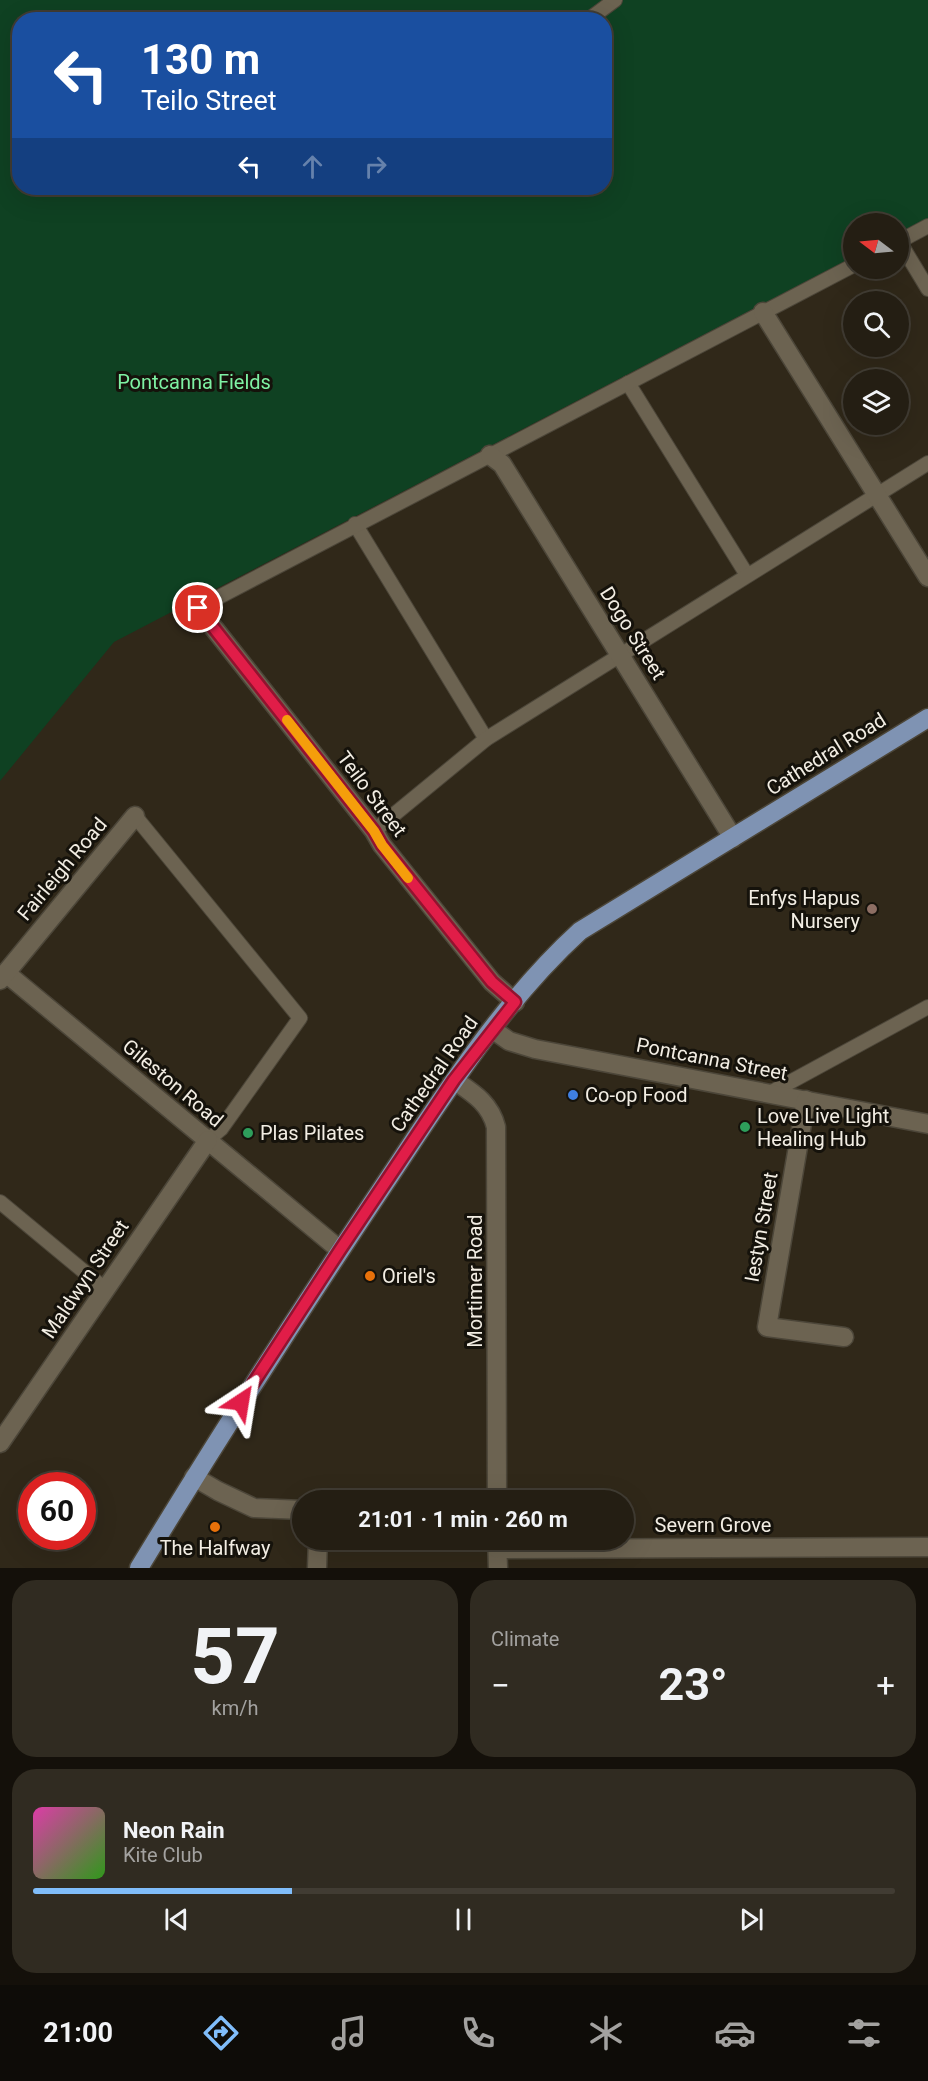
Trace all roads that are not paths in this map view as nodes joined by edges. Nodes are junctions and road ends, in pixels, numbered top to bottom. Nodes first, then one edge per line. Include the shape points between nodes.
1 (615, 0) edge
2 (599, 12) edge
3 (928, 226) edge
4 (909, 236) edge
5 (909, 258) edge
6 (843, 271) edge
7 (928, 289) edge
8 (763, 312) junction
9 (628, 383) junction
10 (490, 455) junction
11 (928, 463) edge
12 (877, 496) junction
13 (355, 524) junction
14 (747, 575) junction
15 (928, 577) edge
16 (198, 608) joint
17 (621, 656) junction
18 (928, 718) edge
19 (486, 739) junction
20 (135, 816) joint
21 (374, 831) junction
22 (733, 838) junction
23 (3, 976) edge
24 (515, 1002) junction
25 (928, 1007) edge
26 (492, 1029) junction
27 (454, 1080) junction
28 (770, 1093) junction
29 (806, 1100) junction
30 (928, 1124) edge
31 (208, 1140) junction
32 (0, 1203) edge
33 (340, 1250) junction
34 (105, 1288) junction
35 (844, 1337) dead end
36 (0, 1443) edge
37 (194, 1477) junction
38 (497, 1490) edge
39 (292, 1510) edge
40 (634, 1545) edge
41 (928, 1547) edge
42 (318, 1550) edge
43 (498, 1550) edge
44 (138, 1568) edge
45 (318, 1568) edge
46 (498, 1568) edge

1 - 2 lane
3 - 4 lane
5 - 7 lane
6 - 8 lane
8 - 9 lane
8 - 12 street
9 - 10 lane
9 - 14 lane
10 - 13 lane
10 - 17 street, Dogo Street via 502,464
11 - 12 lane
12 - 14 lane
12 - 15 street
13 - 16 lane
13 - 19 lane
14 - 17 lane
16 - 21 street, Teilo Street
17 - 19 lane
17 - 22 street, Dogo Street
18 - 22 main road, Cathedral Road
19 - 21 lane
20 - 23 street, Fairleigh Road
20 - 31 lane via 300,1018 221,1129
21 - 24 street, Teilo Street via 492,982
22 - 24 main road, Cathedral Road via 580,932
23 - 31 street, Gileston Road
24 - 26 main road, Cathedral Road
25 - 28 lane
26 - 27 main road, Cathedral Road
26 - 28 street, Pontcanna Street via 509,1041 535,1049
27 - 33 main road, Cathedral Road
27 - 38 street, Mortimer Road via 486,1104 493,1115 497,1137
28 - 29 street, Pontcanna Street
29 - 30 street, Pontcanna Street
29 - 35 street, Iestyn Street via 767,1327
31 - 33 street, Gileston Road
31 - 34 street, Maldwyn Street
32 - 34 lane
33 - 37 main road, Cathedral Road
34 - 36 street, Maldwyn Street
37 - 39 street via 254,1508
37 - 44 main road, Cathedral Road
40 - 41 street, Severn Grove
42 - 45 street
43 - 46 street

